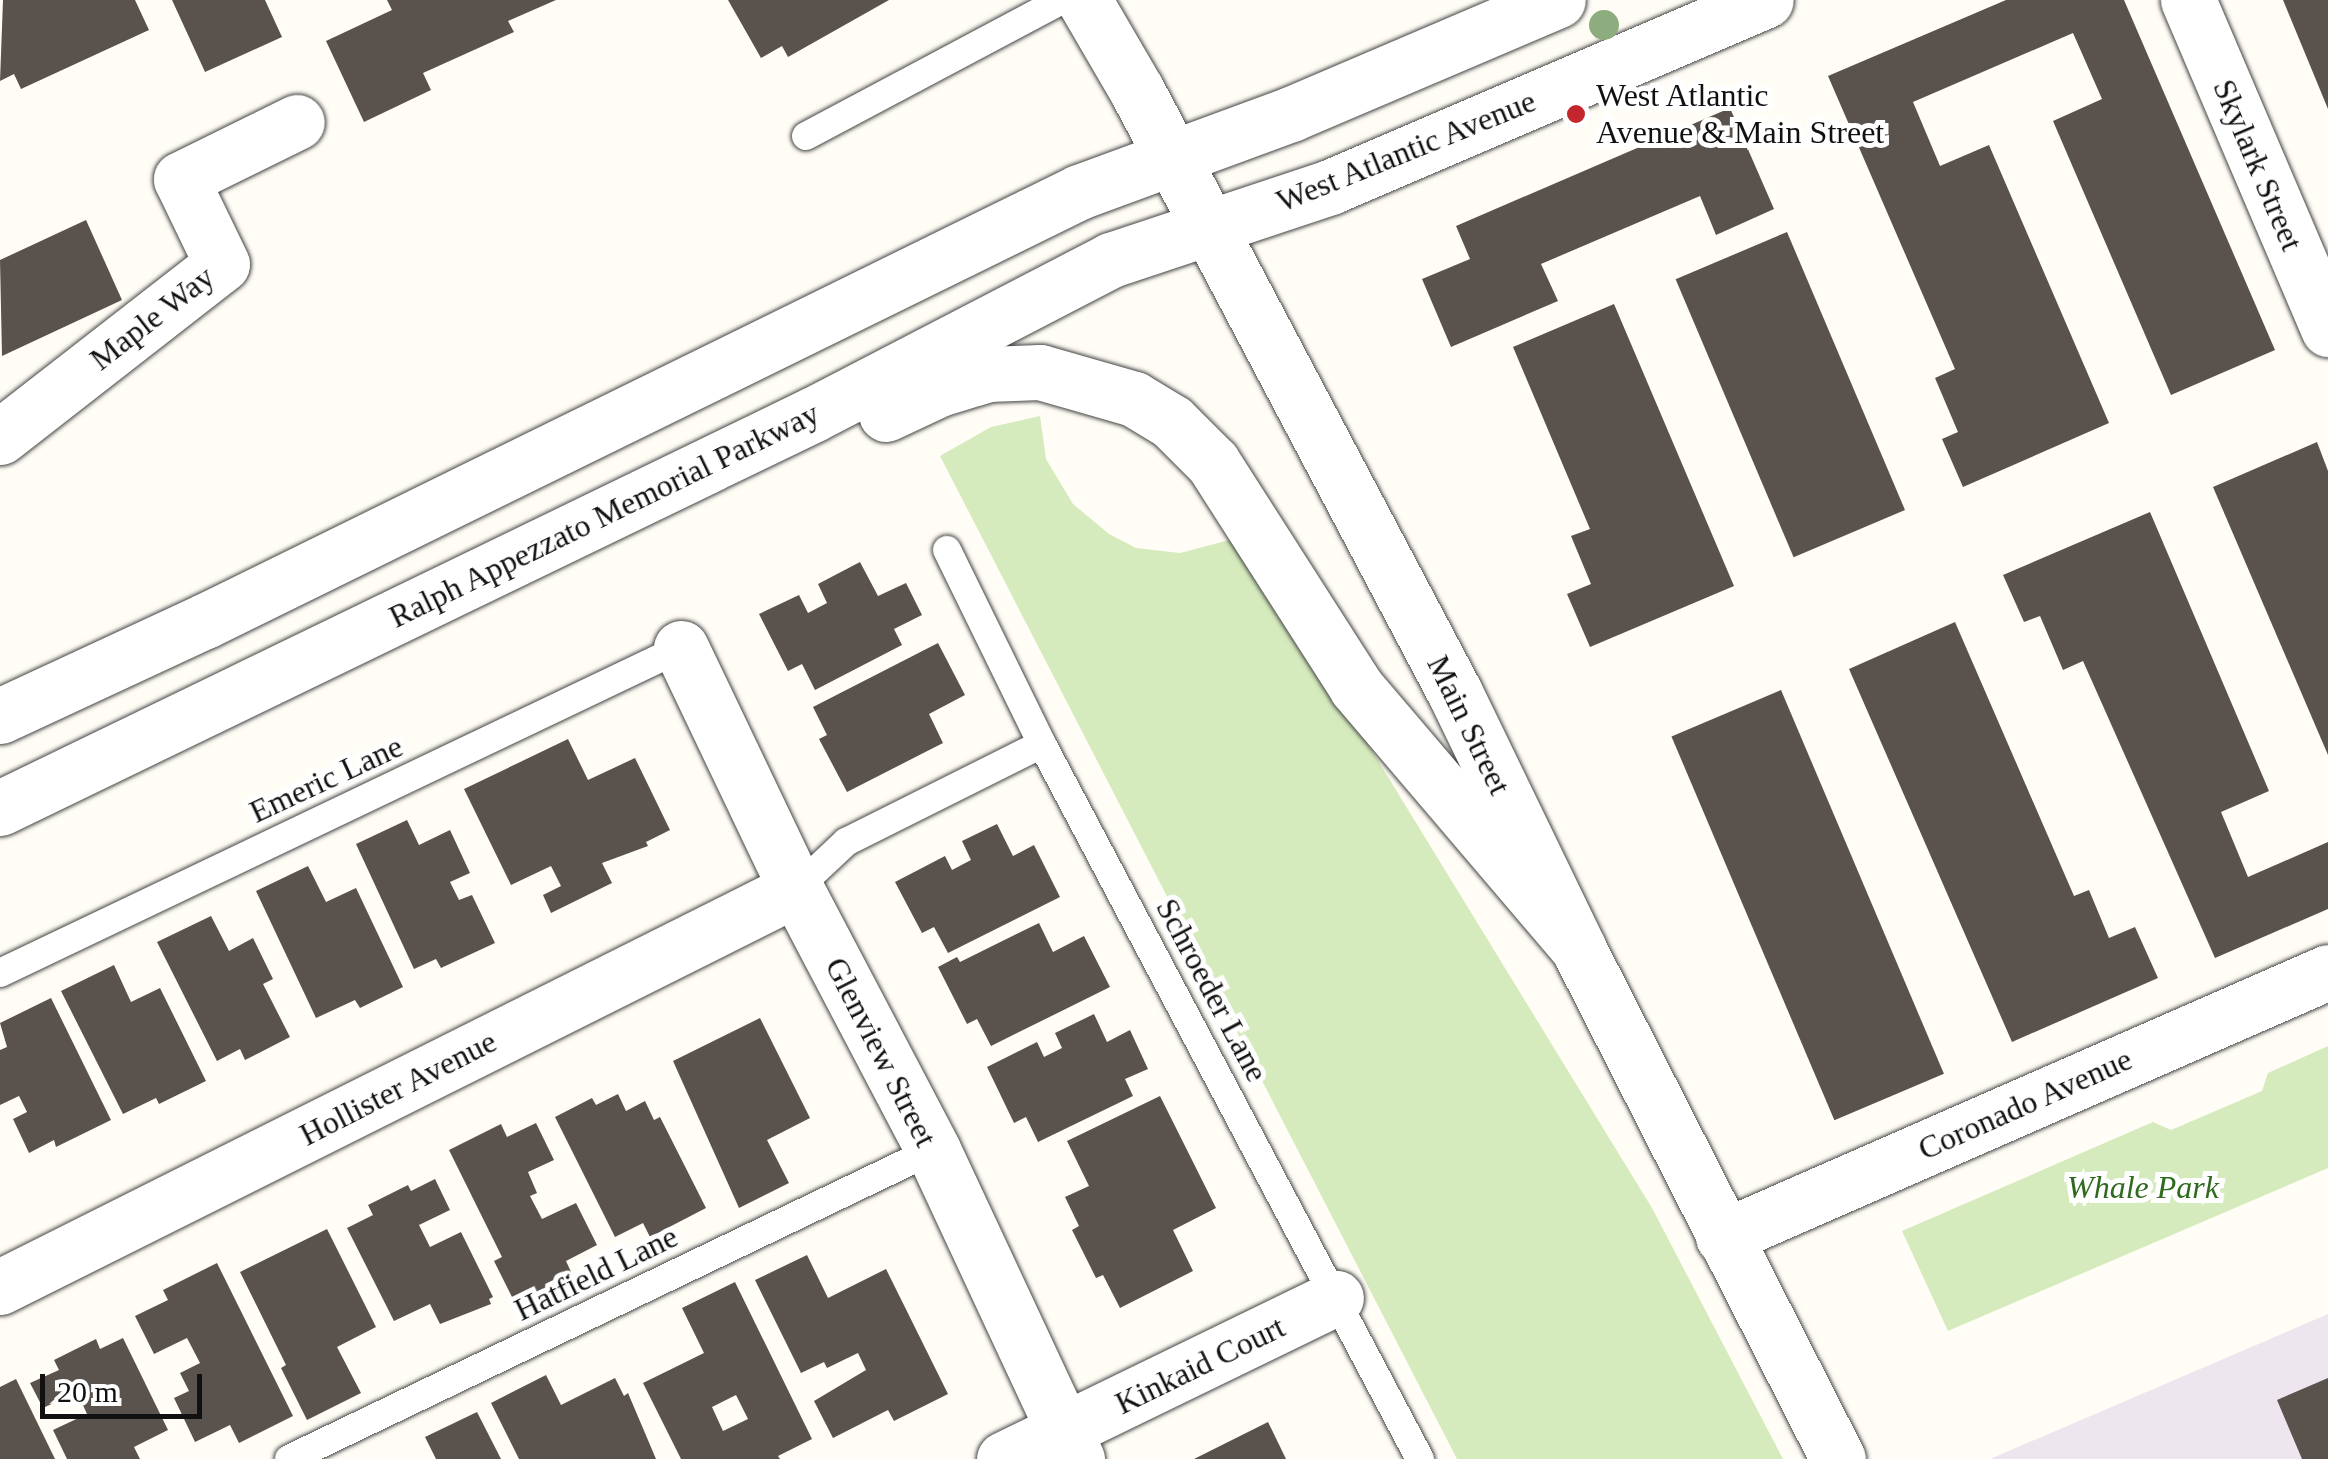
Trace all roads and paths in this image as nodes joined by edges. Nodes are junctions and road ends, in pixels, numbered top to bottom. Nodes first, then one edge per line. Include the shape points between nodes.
1 (1062, 0) edge
2 (1084, 0) edge
3 (1558, 0) edge
4 (1766, 0) edge
5 (2188, 0) edge
6 (297, 122) dead end
7 (806, 136) dead end
8 (1172, 158) junction
9 (1209, 227) junction
10 (2328, 329) edge
11 (0, 438) edge
12 (948, 550) dead end
13 (681, 648) joint
14 (237, 692) junction
15 (0, 716) edge
16 (1042, 744) junction
17 (0, 808) edge
18 (796, 889) junction
19 (1578, 948) junction
20 (2328, 972) edge
21 (0, 973) edge
22 (932, 1150) junction
23 (1723, 1237) junction
24 (0, 1287) edge
25 (1336, 1298) junction
26 (1070, 1445) edge
27 (289, 1459) edge
28 (1004, 1459) edge
29 (1420, 1459) edge
30 (1838, 1459) edge

1 - 7 lane
2 - 8 street, Main Street
3 - 8 street
4 - 9 street, West Atlantic Avenue via 1330,187
5 - 10 street, Skylark Street
6 - 11 street, Maple Way via 180,179 222,264
8 - 9 street, Main Street
8 - 15 street via 1079,192
9 - 14 street, Ralph Appezzato Memorial Parkway via 1111,260 814,414
9 - 19 street, Main Street via 1455,693
12 - 16 lane, Schroeder Lane
13 - 18 street, Glenview Street
13 - 21 lane, Emeric Lane
14 - 17 street, Ralph Appezzato Memorial Parkway
14 - 19 street via 289,705 939,389 988,374 1040,372 1134,399 1172,422 1213,464 1356,687
16 - 18 lane via 846,842
16 - 25 lane, Schroeder Lane
18 - 22 street, Glenview Street
18 - 24 street, Hollister Avenue
19 - 23 street, Main Street
20 - 23 street, Coronado Avenue
22 - 26 street, Glenview Street
22 - 27 lane, Hatfield Lane
23 - 30 street, Main Street
25 - 26 street, Kinkaid Court
25 - 29 lane, Schroeder Lane
26 - 28 street, Kinkaid Court

